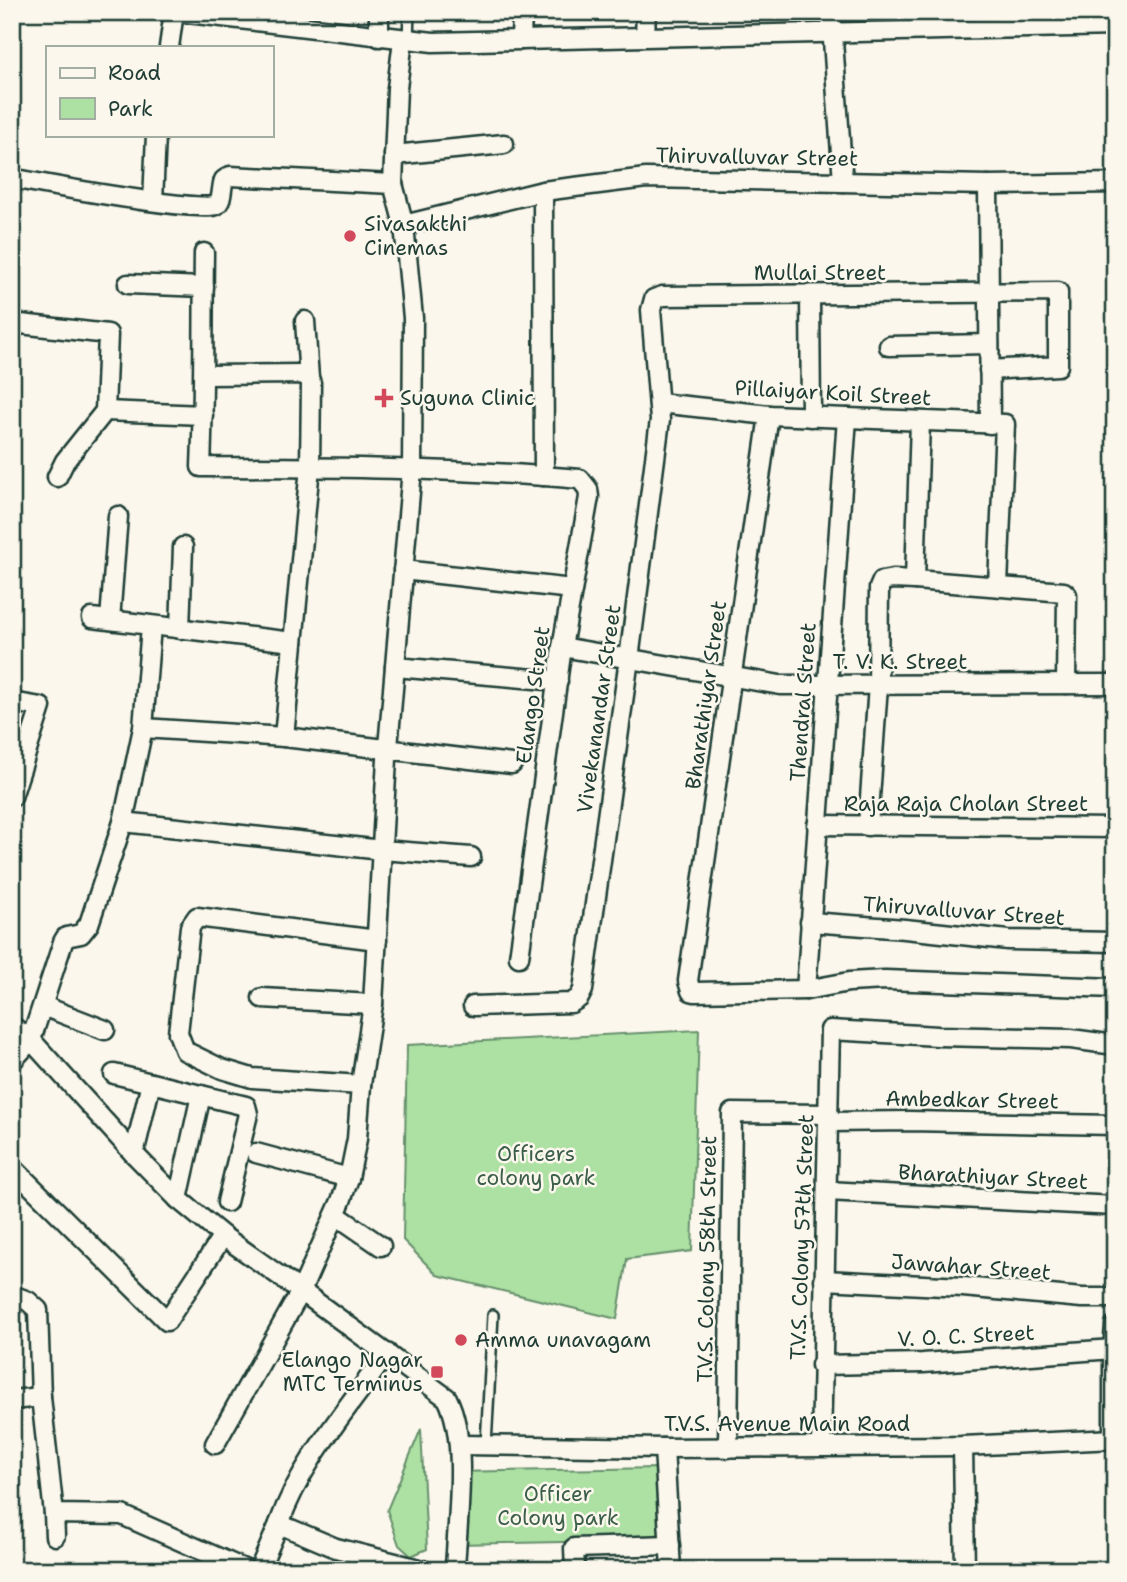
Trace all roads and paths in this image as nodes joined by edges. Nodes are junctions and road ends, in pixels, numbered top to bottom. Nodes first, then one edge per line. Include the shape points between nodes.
1 (174, 12) edge
2 (179, 12) edge
3 (379, 12) edge
4 (409, 12) edge
5 (522, 12) edge
6 (646, 12) edge
7 (831, 12) edge
8 (972, 20) edge
9 (1115, 26) edge
10 (831, 32) junction
11 (645, 36) junction
12 (379, 37) junction
13 (405, 40) junction
14 (522, 40) junction
15 (169, 46) edge
16 (156, 136) edge
17 (504, 144) dead end
18 (394, 155) junction
19 (22, 180) dead end
20 (844, 182) junction
21 (1115, 183) edge
22 (393, 184) junction
23 (988, 185) junction
24 (543, 191) junction
25 (153, 201) junction
26 (404, 225) junction
27 (204, 253) dead end
28 (128, 284) dead end
29 (204, 286) junction
30 (988, 293) junction
31 (810, 296) junction
32 (654, 299) joint
33 (305, 321) dead end
34 (12, 323) edge
35 (989, 344) junction
36 (889, 346) dead end
37 (989, 370) junction
38 (205, 375) junction
39 (309, 379) junction
40 (659, 402) junction
41 (105, 411) junction
42 (203, 415) junction
43 (769, 415) junction
44 (811, 417) junction
45 (847, 418) junction
46 (920, 421) junction
47 (997, 424) junction
48 (310, 467) junction
49 (412, 469) junction
50 (544, 476) junction
51 (57, 477) dead end
52 (118, 516) dead end
53 (183, 547) dead end
54 (403, 570) junction
55 (915, 580) junction
56 (999, 585) junction
57 (572, 589) junction
58 (151, 626) junction
59 (180, 629) junction
60 (293, 642) junction
61 (562, 647) junction
62 (629, 659) junction
63 (395, 667) junction
64 (732, 677) junction
65 (558, 681) junction
66 (1066, 684) junction
67 (1115, 684) edge
68 (827, 685) junction
69 (878, 685) junction
70 (12, 702) edge
71 (143, 728) junction
72 (284, 737) junction
73 (388, 750) junction
74 (512, 764) dead end
75 (12, 797) edge
76 (122, 822) junction
77 (817, 825) junction
78 (869, 826) junction
79 (1115, 828) edge
80 (382, 850) junction
81 (471, 857) dead end
82 (810, 922) junction
83 (377, 940) junction
84 (1115, 942) edge
85 (519, 957) dead end
86 (1115, 988) edge
87 (806, 989) junction
88 (262, 998) dead end
89 (373, 1004) junction
90 (43, 1006) junction
91 (473, 1006) dead end
92 (12, 1026) edge
93 (105, 1030) dead end
94 (31, 1040) junction
95 (1115, 1045) edge
96 (12, 1061) edge
97 (114, 1074) dead end
98 (151, 1083) junction
99 (361, 1085) junction
100 (201, 1096) junction
101 (732, 1114) joint
102 (829, 1118) junction
103 (1115, 1125) edge
104 (256, 1153) dead end
105 (134, 1154) junction
106 (12, 1167) edge
107 (349, 1178) junction
108 (827, 1191) junction
109 (178, 1199) junction
110 (227, 1202) dead end
111 (1115, 1206) edge
112 (336, 1215) junction
113 (223, 1236) junction
114 (381, 1246) dead end
115 (824, 1280) junction
116 (302, 1291) junction
117 (12, 1295) edge
118 (1115, 1298) edge
119 (493, 1315) dead end
120 (1115, 1325) edge
121 (1113, 1349) junction
122 (387, 1353) junction
123 (821, 1365) junction
124 (41, 1397) junction
125 (12, 1399) edge
126 (1114, 1439) edge
127 (215, 1444) dead end
128 (460, 1445) junction
129 (486, 1446) junction
130 (821, 1446) junction
131 (963, 1446) junction
132 (664, 1448) junction
133 (728, 1448) junction
134 (54, 1514) junction
135 (279, 1524) junction
136 (55, 1536) dead end
137 (670, 1545) junction
138 (246, 1570) edge
139 (259, 1570) edge
140 (423, 1570) edge
141 (455, 1570) edge
142 (575, 1570) edge
143 (671, 1570) edge
144 (965, 1570) edge

1 - 15 street
2 - 12 street
3 - 12 street
4 - 13 lane
5 - 14 street
6 - 11 street
7 - 10 street
8 - 9 street
8 - 10 street
10 - 11 street
10 - 20 street
11 - 14 street
12 - 13 street
13 - 14 street
13 - 18 street
16 - 25 street
17 - 18 street
18 - 22 street
19 - 25 street
20 - 23 street, Thiruvalluvar Street
20 - 24 street, Thiruvalluvar Street via 646,178
21 - 23 street, Thiruvalluvar Street
22 - 25 street via 230,176 223,180 217,205
22 - 26 street
23 - 30 street
24 - 26 street, Thiruvalluvar Street
24 - 50 street
26 - 49 street via 414,334
27 - 29 street
28 - 29 street
29 - 38 street
30 - 31 street, Mullai Street
30 - 35 street
30 - 37 street, Mullai Street via 1058,292 1058,366
31 - 32 street, Mullai Street
31 - 44 street
32 - 40 street, Vivekanandar Street via 651,310
33 - 39 street
34 - 41 street via 108,334
35 - 36 street
35 - 37 street
37 - 47 street
38 - 39 street via 302,374
38 - 42 street
39 - 48 street
40 - 43 street, Pillaiyar Koil Street
40 - 62 street, Vivekanandar Street
41 - 42 street
41 - 51 street
42 - 48 street, Elango Street via 201,467
43 - 44 street, Pillaiyar Koil Street
43 - 64 street, Bharathiyar Street
44 - 45 street, Pillaiyar Koil Street
45 - 46 street, Pillaiyar Koil Street
45 - 68 street, Thendral Street
46 - 47 street, Pillaiyar Koil Street
46 - 55 street
47 - 56 street
48 - 49 street, Elango Street
48 - 60 street
49 - 50 street, Elango Street
49 - 54 street
50 - 57 street, Elango Street via 580,479 588,489
52 - 58 street via 101,619
53 - 59 street
54 - 57 street
54 - 63 street
55 - 56 street
55 - 69 street via 888,579 880,584
56 - 66 street via 1066,593
57 - 61 street, Elango Street
58 - 59 street
58 - 71 street
59 - 60 street
60 - 72 street
61 - 62 street, T. V. K. Street
61 - 65 street, Elango Street
62 - 64 street, T. V. K. Street
62 - 91 street, Vivekanandar Street via 583,990 571,1003
63 - 65 street
63 - 73 street
64 - 68 street, T. V. K. Street via 780,685
64 - 87 street, Bharathiyar Street via 688,981 695,992
65 - 85 street, Elango Street
66 - 67 street, T. V. K. Street
66 - 69 street, T. V. K. Street
68 - 69 street, T. V. K. Street
68 - 77 street, Thendral Street
69 - 78 street
70 - 75 street via 41,706
71 - 72 street
71 - 76 street
72 - 73 street
73 - 74 street
73 - 80 street
76 - 80 street
76 - 90 street via 89,924 81,934 63,942
77 - 78 street, Raja Raja Cholan Street
77 - 82 street, Thendral Street
78 - 79 street, Raja Raja Cholan Street
80 - 81 street
80 - 83 street
82 - 84 street, Thiruvalluvar Street via 1008,940
82 - 87 street, Thendral Street
83 - 89 street
83 - 99 street via 197,917 190,927 178,1033 185,1051 252,1078
86 - 87 street via 885,980
88 - 89 street
89 - 99 street
90 - 93 street
90 - 94 street
92 - 94 street
94 - 96 street
94 - 105 street
95 - 102 street, T.V.S. Colony 57th Street via 1071,1039 830,1030
97 - 98 street
98 - 100 street
98 - 105 street
99 - 107 street
100 - 109 street
100 - 110 street via 248,1109
101 - 102 street, Ambedkar Street
101 - 133 street, T.V.S. Colony 58th Street
102 - 103 street, Ambedkar Street
102 - 108 street, T.V.S. Colony 57th Street
104 - 107 street
105 - 109 street
106 - 113 street via 167,1321
107 - 112 street
108 - 111 street, Bharathiyar Street
108 - 115 street, T.V.S. Colony 57th Street
109 - 113 street
112 - 114 street
112 - 116 street
113 - 116 street
115 - 118 street, Jawahar Street
115 - 123 street, T.V.S. Colony 57th Street
116 - 122 street
116 - 127 street
117 - 124 street via 38,1310
119 - 129 lane
120 - 121 street
121 - 123 street, V. O. C. Street via 923,1363
121 - 126 street
122 - 128 street via 447,1398
122 - 135 street via 309,1464
123 - 130 street, T.V.S. Colony 57th Street
124 - 125 street
124 - 134 street
126 - 131 street, T.V.S. Avenue Main Road
128 - 129 street, T.V.S. Avenue Main Road
128 - 141 street
129 - 132 street, T.V.S. Avenue Main Road
130 - 131 street, T.V.S. Avenue Main Road
130 - 133 street, T.V.S. Avenue Main Road
131 - 144 street
132 - 133 street, T.V.S. Avenue Main Road
132 - 137 street
134 - 136 street
134 - 138 street via 121,1515
135 - 139 street
135 - 140 street via 336,1549
137 - 142 street via 574,1548
137 - 143 street

